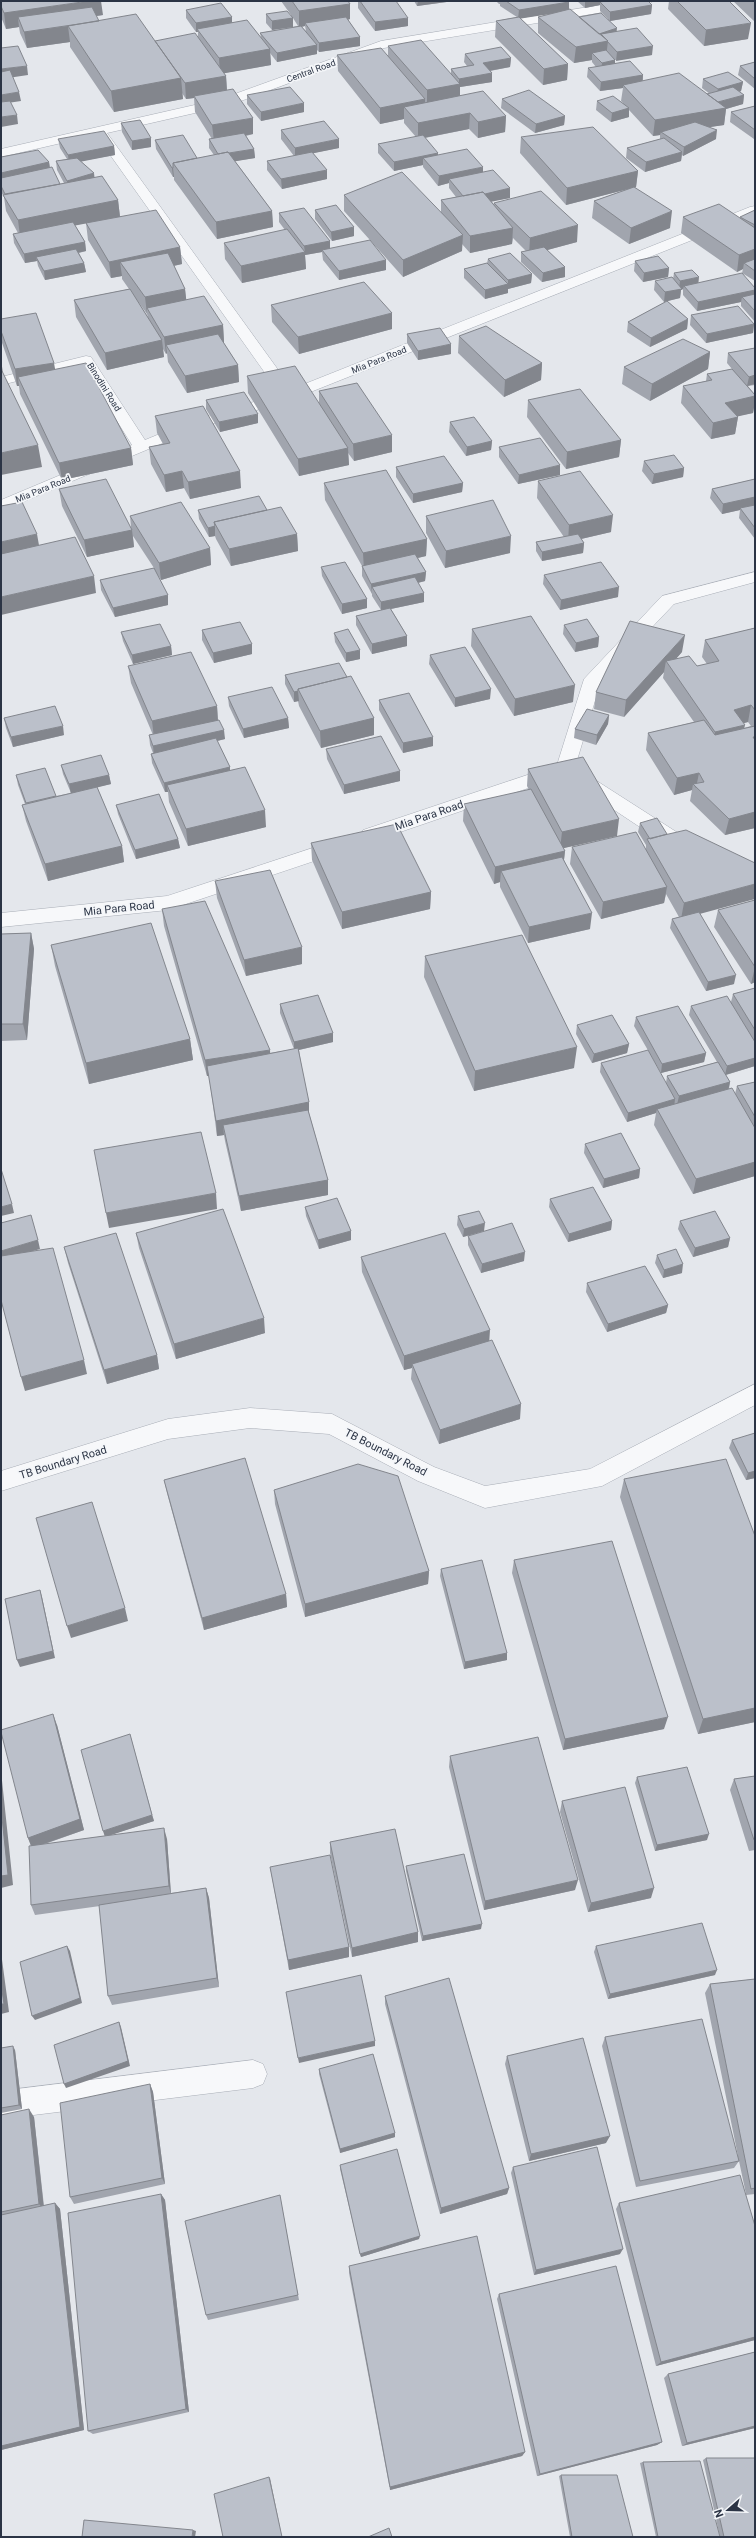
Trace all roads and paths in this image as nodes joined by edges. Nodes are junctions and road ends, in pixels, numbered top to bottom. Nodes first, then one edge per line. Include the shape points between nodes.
1 (647, 1) edge
2 (100, 132) junction
3 (1, 153) edge
4 (755, 210) edge
5 (1, 381) edge
6 (288, 396) junction
7 (142, 448) junction
8 (1, 506) edge
9 (755, 577) edge
10 (565, 769) junction
11 (683, 846) edge
12 (1, 920) edge
13 (755, 1394) edge
14 (1, 1481) edge
15 (254, 2074) dead end
16 (1, 2105) edge

1 - 2 street, Central Road via 382,45 225,102
2 - 3 street, Central Road
2 - 6 street
4 - 6 street, Mia Para Road
5 - 7 street, Binodini Road via 86,360
6 - 7 street, Mia Para Road via 196,424
7 - 8 street, Mia Para Road
9 - 10 street via 668,600 593,679
10 - 11 street
10 - 12 street, Mia Para Road via 168,903
13 - 14 street, TB Boundary Road via 594,1479 485,1497 426,1474 332,1424 250,1418 168,1428
15 - 16 street

